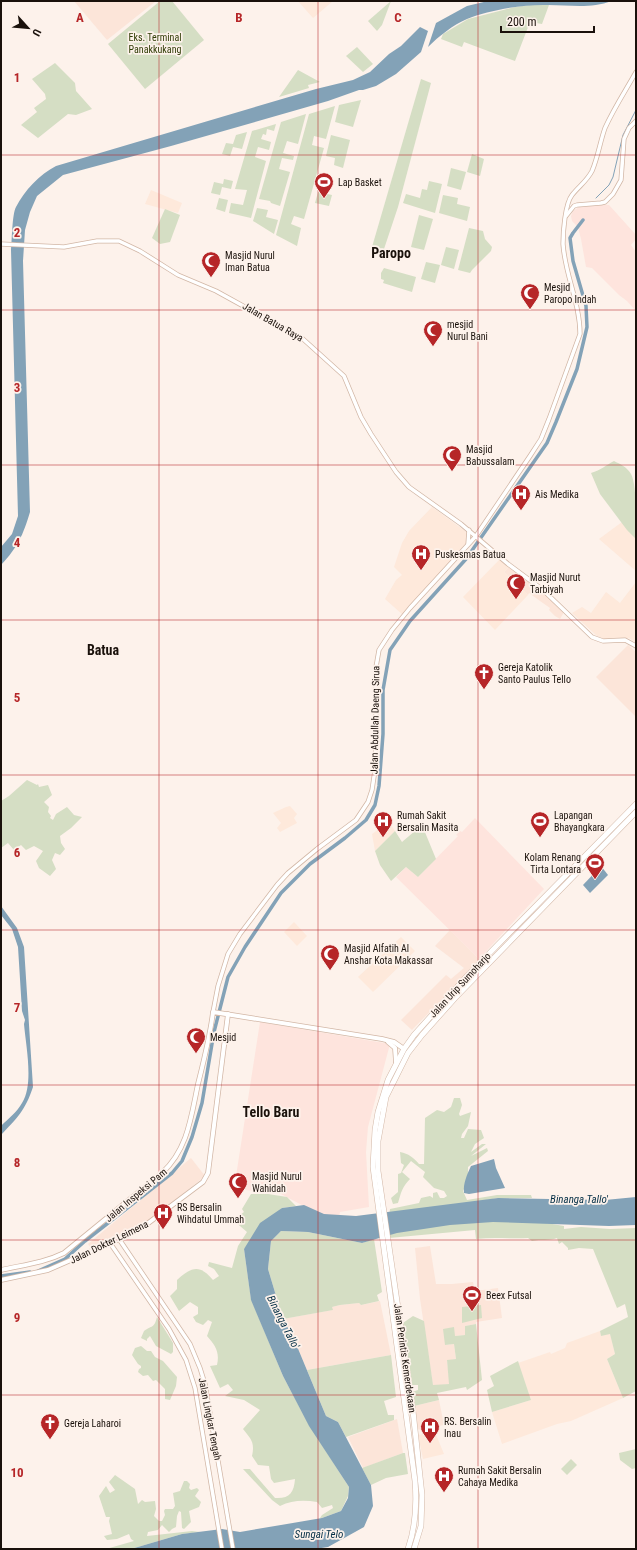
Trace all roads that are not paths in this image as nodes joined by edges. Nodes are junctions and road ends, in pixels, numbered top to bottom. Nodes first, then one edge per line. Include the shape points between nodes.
1 (636, 72) edge
2 (636, 121) edge
3 (566, 216) junction
4 (1, 245) edge
5 (469, 530) junction
6 (477, 536) junction
7 (468, 545) junction
8 (636, 646) edge
9 (636, 804) edge
10 (636, 812) edge
11 (508, 938) junction
12 (215, 1013) junction
13 (228, 1014) junction
14 (236, 1016) junction
15 (227, 1020) junction
16 (382, 1039) junction
17 (406, 1051) junction
18 (397, 1064) junction
19 (384, 1208) joint
20 (378, 1211) joint
21 (119, 1239) junction
22 (110, 1243) junction
23 (1, 1270) edge
24 (1, 1280) edge
25 (419, 1464) junction
26 (412, 1465) junction
27 (222, 1549) edge
28 (233, 1549) edge
29 (408, 1549) edge
30 (414, 1549) edge

1 - 3 main road, Jalan Abdullah Daeng Sirua via 605,128 591,173 569,200
2 - 3 main road via 624,139 620,184 609,199 601,203 574,206
3 - 6 main road, Jalan Abdullah Daeng Sirua via 563,245 579,316 580,335 541,439
4 - 5 main road, Jalan Batua Raya via 64,247 97,241 120,241 178,275 216,291 303,339 344,376 371,434 405,483
5 - 6 main road, Jalan Batua Raya
5 - 7 main road
6 - 7 main road, Jalan Abdullah Daeng Sirua
6 - 8 main road, Jalan Batua Raya via 546,593 592,637 603,641 626,640
7 - 12 main road, Jalan Abdullah Daeng Sirua via 410,608 379,650 376,667 374,770 368,802 356,820 316,849 277,885 240,934 228,954 218,986
9 - 11 highway, Jalan Urip Sumoharjo
10 - 11 highway, Jalan Urip Sumoharjo
11 - 17 highway, Jalan Urip Sumoharjo
12 - 13 main road
12 - 23 main road, Jalan Inspeksi Pam via 191,1122 186,1138 173,1162 64,1253 40,1263
13 - 14 main road
13 - 15 main road, Jalan Dokter Leimena
14 - 15 main road
14 - 16 main road
15 - 21 main road, Jalan Dokter Leimena via 208,1174 200,1185 172,1207 144,1227
16 - 17 main road via 394,1042
16 - 18 main road via 395,1048
17 - 18 highway, Jalan Urip Sumoharjo
18 - 19 highway, Jalan Urip Sumoharjo via 386,1097 378,1141 378,1171
18 - 20 highway, Jalan Urip Sumoharjo via 384,1092 375,1130 373,1167
19 - 25 highway, Jalan Perintis Kemerdekaan
20 - 26 highway, Jalan Perintis Kemerdekaan
21 - 22 main road, Jalan Dokter Leimena
21 - 28 main road, Jalan Lingkar Tengah via 190,1344 200,1368 205,1384
22 - 24 main road, Jalan Dokter Leimena via 48,1270
22 - 27 main road, Jalan Lingkar Tengah via 169,1329 186,1360 195,1388
25 - 26 highway
25 - 30 highway, Jalan Perintis Kemerdekaan via 423,1510
26 - 29 highway, Jalan Perintis Kemerdekaan via 416,1510 413,1535

